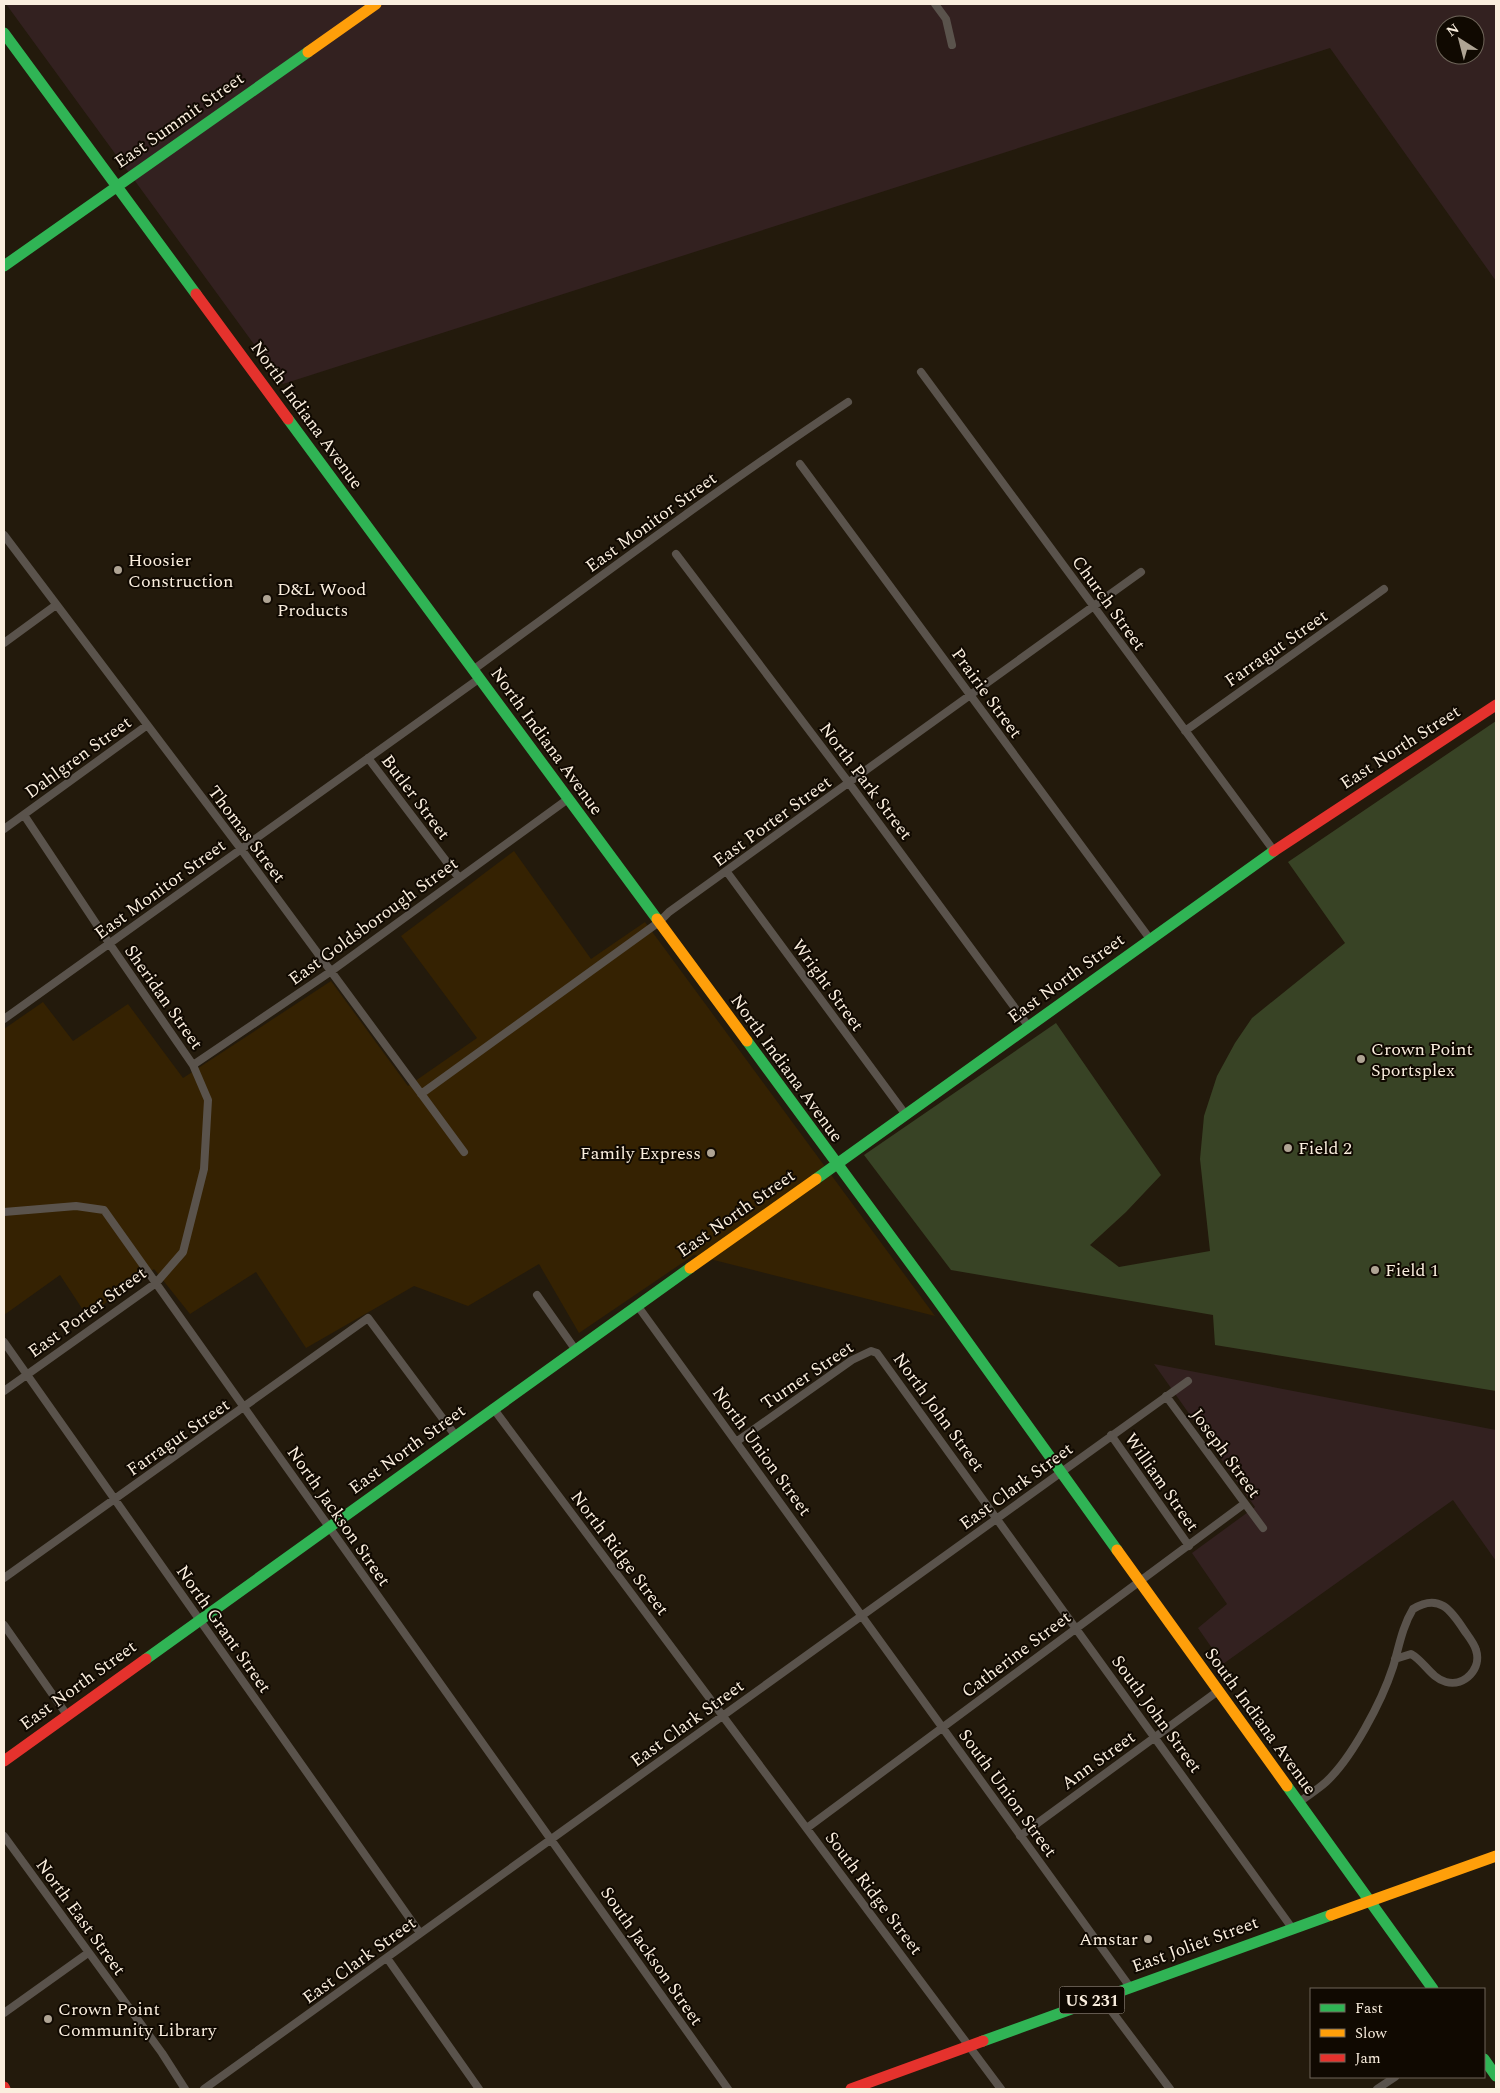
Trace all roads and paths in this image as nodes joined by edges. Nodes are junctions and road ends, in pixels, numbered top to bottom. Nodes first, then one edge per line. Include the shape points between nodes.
1 (376, 4) edge
2 (935, 4) edge
3 (4, 33) edge
4 (952, 45) dead end
5 (116, 186) junction
6 (4, 266) edge
7 (921, 372) dead end
8 (848, 402) dead end
9 (800, 464) dead end
10 (4, 535) edge
11 (676, 554) dead end
12 (1141, 572) dead end
13 (1384, 589) dead end
14 (56, 605) junction
15 (1094, 607) junction
16 (4, 643) edge
17 (476, 674) junction
18 (970, 695) junction
19 (1496, 705) edge
20 (146, 726) junction
21 (1185, 731) junction
22 (368, 758) junction
23 (850, 783) junction
24 (568, 799) junction
25 (24, 815) junction
26 (4, 829) edge
27 (241, 849) junction
28 (1274, 851) junction
29 (727, 872) junction
30 (459, 878) junction
31 (658, 922) junction
32 (1150, 939) junction
33 (109, 944) junction
34 (330, 972) junction
35 (4, 1018) edge
36 (1029, 1027) junction
37 (193, 1065) junction
38 (421, 1094) junction
39 (906, 1115) junction
40 (464, 1152) dead end
41 (837, 1164) junction
42 (4, 1212) edge
43 (184, 1252) joint
44 (156, 1283) junction
45 (537, 1295) dead end
46 (637, 1305) junction
47 (4, 1342) edge
48 (575, 1349) junction
49 (871, 1351) joint
50 (27, 1375) junction
51 (1188, 1381) dead end
52 (4, 1391) edge
53 (1166, 1396) junction
54 (244, 1408) junction
55 (493, 1408) junction
56 (456, 1435) junction
57 (1111, 1436) junction
58 (736, 1442) junction
59 (1061, 1472) junction
60 (115, 1500) junction
61 (1244, 1504) junction
62 (997, 1518) junction
63 (328, 1528) junction
64 (1263, 1528) dead end
65 (1189, 1546) junction
66 (4, 1578) edge
67 (1139, 1582) junction
68 (861, 1616) junction
69 (199, 1619) junction
70 (4, 1625) edge
71 (1077, 1628) junction
72 (1395, 1658) junction
73 (1218, 1691) junction
74 (67, 1715) junction
75 (722, 1716) junction
76 (942, 1728) junction
77 (1156, 1738) junction
78 (4, 1761) edge
79 (1298, 1804) junction
80 (807, 1828) junction
81 (4, 1836) edge
82 (1020, 1836) junction
83 (551, 1840) junction
84 (1496, 1856) edge
85 (1369, 1901) junction
86 (1292, 1928) junction
87 (420, 1933) junction
88 (88, 1953) junction
89 (387, 1958) junction
90 (1130, 1987) junction
91 (1432, 1988) edge
92 (1100, 1997) junction
93 (4, 2014) edge
94 (968, 2045) junction
95 (1485, 2060) edge
96 (1496, 2076) edge
97 (1394, 2078) edge
98 (866, 2087) edge
99 (185, 2089) edge
100 (204, 2089) edge
101 (479, 2089) edge
102 (728, 2089) edge
103 (851, 2089) edge
104 (1001, 2089) edge
105 (1170, 2089) edge
106 (1377, 2089) edge

1 - 5 street, East Summit Street
2 - 4 street via 946,19
3 - 5 street, North Indiana Avenue
5 - 6 street, East Summit Street
5 - 17 street, North Indiana Avenue
7 - 15 street, Church Street
8 - 17 street, East Monitor Street via 661,532
9 - 18 street, Prairie Street
10 - 14 street, Thomas Street
11 - 23 street, North Park Street
12 - 15 street, East Porter Street
13 - 21 street, Farragut Street
14 - 16 street
14 - 20 street, Thomas Street
15 - 18 street, East Porter Street
15 - 21 street, Church Street
17 - 22 street, East Monitor Street
17 - 24 street, North Indiana Avenue
18 - 23 street, East Porter Street
18 - 32 street, Prairie Street
19 - 28 street, East North Street
20 - 25 street, Dahlgren Street
20 - 27 street, Thomas Street
21 - 28 street, Church Street
22 - 27 street, East Monitor Street
22 - 30 street, Butler Street
23 - 29 street, East Porter Street
23 - 36 street, North Park Street
24 - 30 street, East Goldsborough Street
24 - 31 street, North Indiana Avenue
25 - 26 street, Dahlgren Street
25 - 33 street, Sheridan Street
27 - 33 street, East Monitor Street
27 - 34 street, Thomas Street
28 - 32 street, East North Street
29 - 31 street, East Porter Street
29 - 39 street, Wright Street
30 - 34 street, East Goldsborough Street
31 - 38 street, East Porter Street
31 - 41 street, North Indiana Avenue
32 - 36 street, East North Street
33 - 35 street, East Monitor Street
33 - 37 street, Sheridan Street
34 - 37 street, East Goldsborough Street
34 - 38 street, Thomas Street
36 - 39 street, East North Street
37 - 43 street, Sheridan Street via 208,1100 204,1169
38 - 40 street, Thomas Street
39 - 41 street, East North Street
41 - 46 street, East North Street
41 - 59 street, North Indiana Avenue
42 - 44 street, North Jackson Street via 76,1206 104,1210
43 - 44 street, East Porter Street
44 - 50 street, East Porter Street
44 - 54 street, North Jackson Street
45 - 48 street
46 - 48 street, East North Street
46 - 58 street, North Union Street
47 - 50 street, North Grant Street
48 - 55 street, East North Street
49 - 58 street, Turner Street via 852,1360
49 - 62 street, North John Street via 885,1362
50 - 52 street, East Porter Street
50 - 60 street, North Grant Street
51 - 53 street, East Clark Street
53 - 57 street, East Clark Street
53 - 61 street, Joseph Street
54 - 56 street, Farragut Street via 368,1318
54 - 60 street, Farragut Street
54 - 63 street, North Jackson Street
55 - 56 street, East North Street
55 - 75 street, North Ridge Street
56 - 63 street, East North Street
57 - 59 street, East Clark Street
57 - 65 street, William Street
58 - 68 street, North Union Street
59 - 62 street, East Clark Street
59 - 67 street, South Indiana Avenue
60 - 66 street, Farragut Street
60 - 69 street, North Grant Street
61 - 64 street, Joseph Street
61 - 65 street, Catherine Street
62 - 68 street, East Clark Street
62 - 71 street, South John Street
63 - 69 street, East North Street
63 - 83 street, North Jackson Street
65 - 67 street, Catherine Street
67 - 71 street, Catherine Street
67 - 73 street, South Indiana Avenue
68 - 75 street, East Clark Street
68 - 76 street, South Union Street
69 - 74 street, East North Street
69 - 87 street, North Grant Street
70 - 74 street
71 - 76 street, Catherine Street
71 - 77 street, South John Street
72 - 72 street via 1409,1615 1419,1605 1429,1603 1445,1606 1452,1612 1476,1648 1477,1657 1469,1677 1453,1683 1438,1678 1411,1654
72 - 79 street via 1378,1703 1357,1743 1327,1781
73 - 77 street, Ann Street
73 - 79 street, South Indiana Avenue
74 - 78 street, East North Street
75 - 80 street, South Ridge Street
75 - 83 street, East Clark Street
76 - 80 street, Catherine Street
76 - 82 street, South Union Street
77 - 82 street, Ann Street
77 - 86 street, South John Street
79 - 85 street, South Indiana Avenue
80 - 94 street, South Ridge Street
81 - 88 street, North East Street
82 - 90 street, South Union Street
83 - 87 street, East Clark Street
83 - 102 street, South Jackson Street
84 - 85 street, East Joliet Street / US 231
85 - 86 street, East Joliet Street / US 231
85 - 91 street, South Indiana Avenue
86 - 90 street, East Joliet Street / US 231
87 - 89 street, East Clark Street
88 - 93 street
88 - 99 street, North East Street
89 - 100 street, East Clark Street
89 - 101 street
90 - 92 street, East Joliet Street / US 231
92 - 94 street, East Joliet Street / US 231
92 - 105 street
94 - 98 street, East Joliet Street / US 231
94 - 104 street, South Ridge Street
95 - 96 street
97 - 106 street
98 - 103 street, East Joliet Street / US 231

